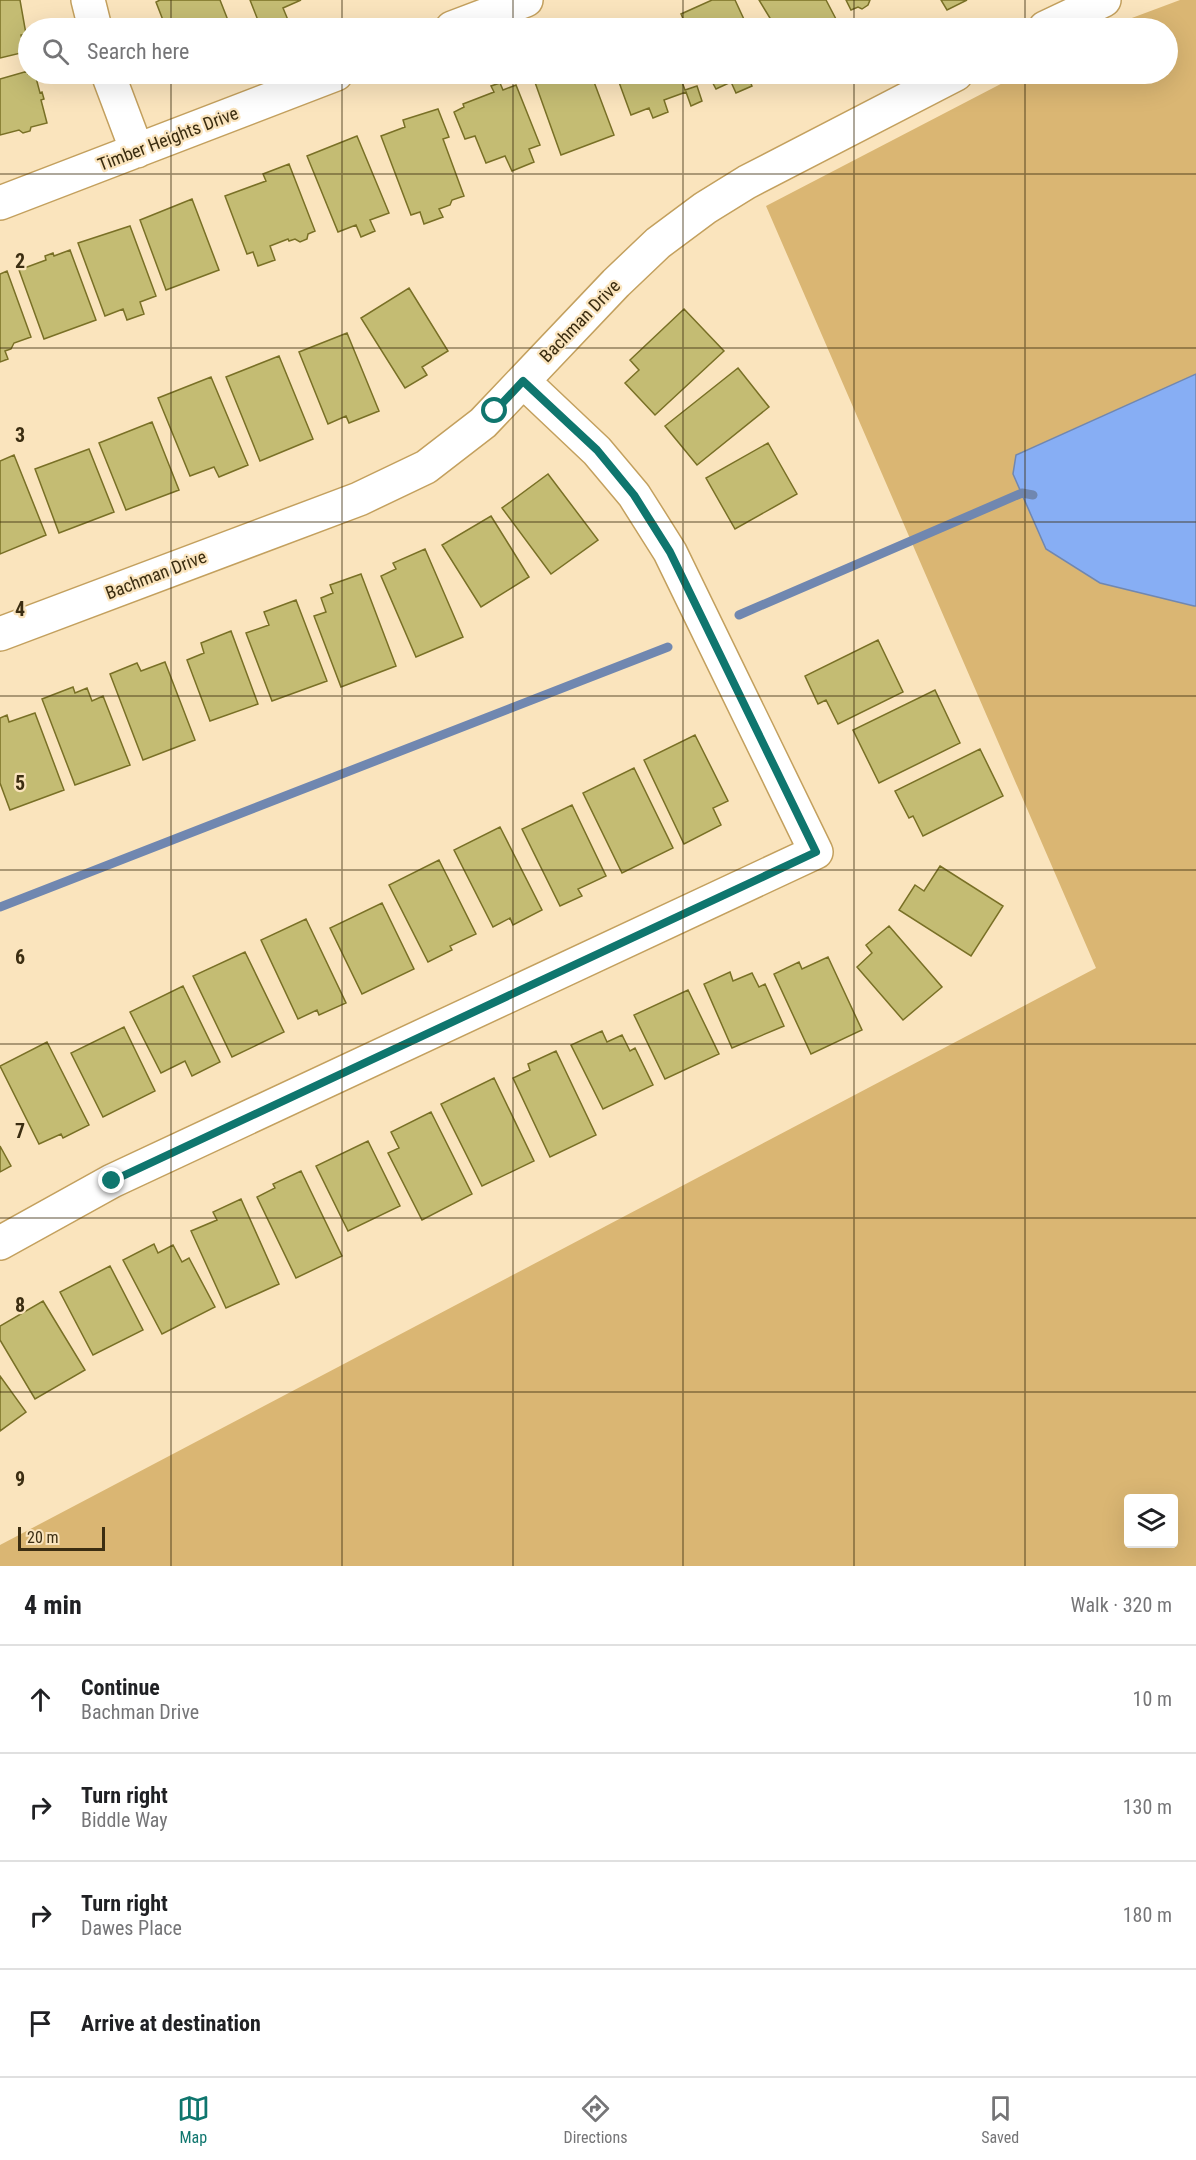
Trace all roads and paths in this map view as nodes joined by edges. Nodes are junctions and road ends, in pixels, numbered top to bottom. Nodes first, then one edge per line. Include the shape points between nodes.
1 (88, 0) edge
2 (526, 0) edge
3 (1104, 0) edge
4 (92, 18) edge
5 (478, 18) edge
6 (1066, 18) edge
7 (112, 84) edge
8 (310, 84) edge
9 (937, 84) edge
10 (137, 151) junction
11 (0, 203) edge
12 (523, 381) junction
13 (0, 634) edge
14 (0, 1243) edge

1 - 4 street
2 - 5 street
3 - 6 street
7 - 10 street
8 - 10 street, Timber Heights Drive
9 - 12 street, Bachman Drive via 747,182 705,208 658,243
10 - 11 street, Timber Heights Drive
12 - 13 street, Bachman Drive via 483,423 426,467 359,499
12 - 14 street via 597,450 634,495 670,552 816,852 112,1181

